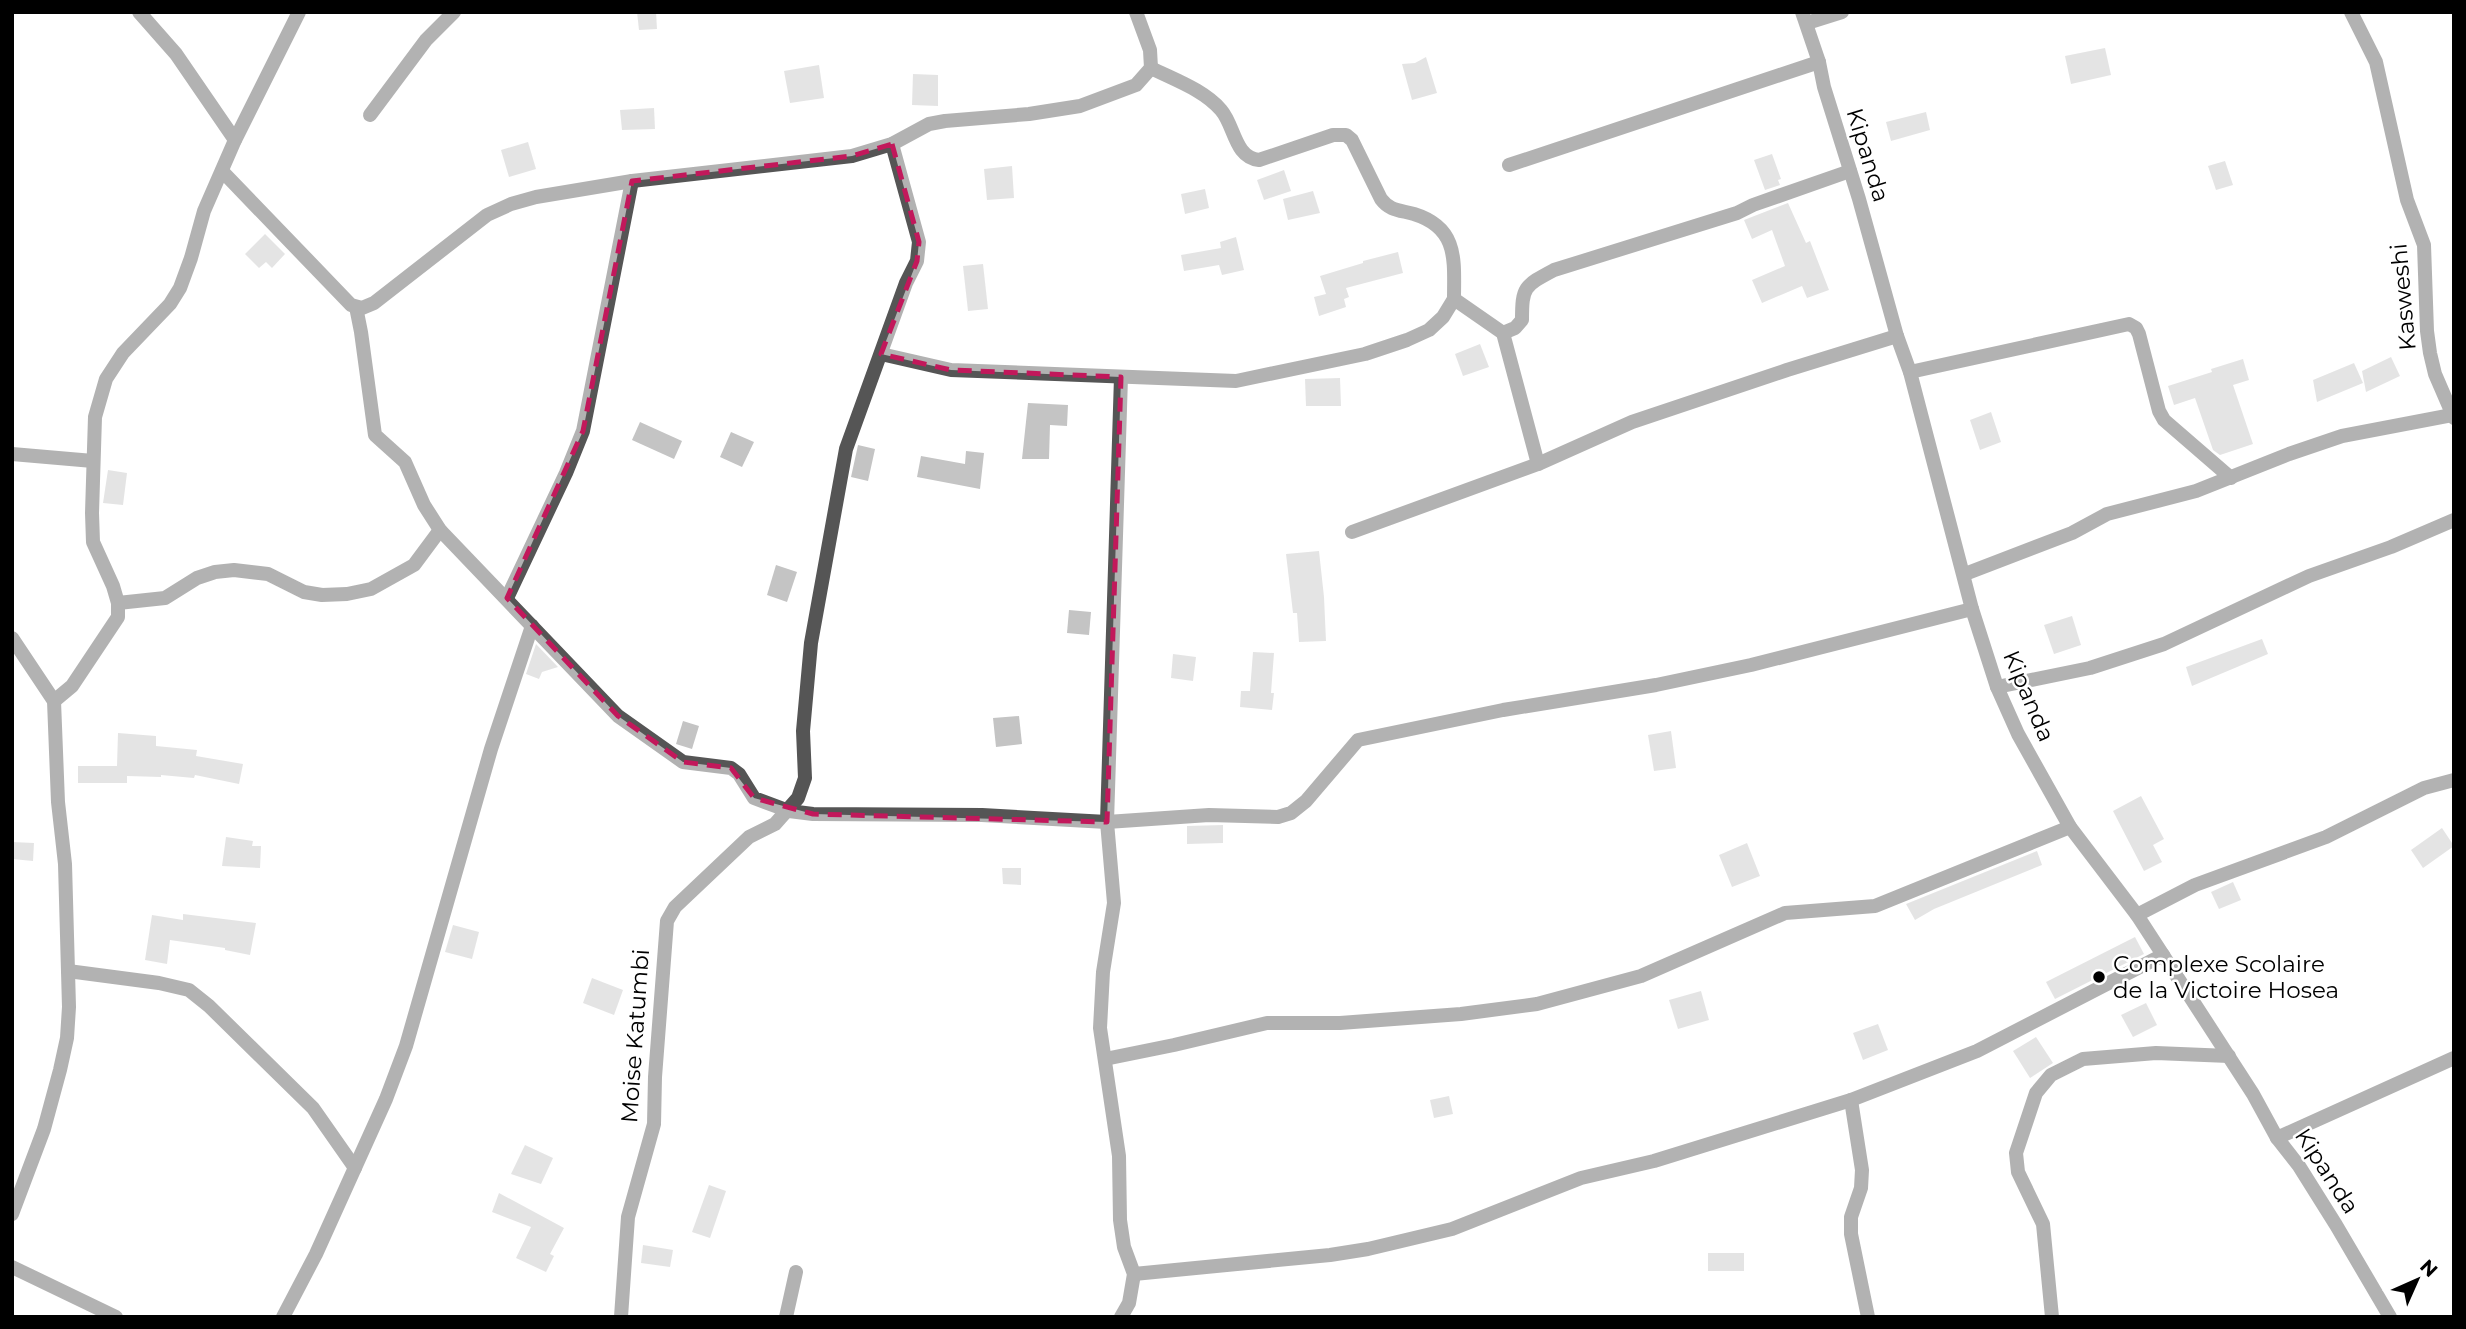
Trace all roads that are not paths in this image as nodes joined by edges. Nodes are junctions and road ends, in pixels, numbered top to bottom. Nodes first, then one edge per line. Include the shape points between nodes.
1 (139, 12) edge
2 (299, 12) edge
3 (454, 12) edge
4 (1136, 12) edge
5 (1842, 12) edge
6 (2351, 12) edge
7 (1805, 17) edge
8 (1819, 62) junction
9 (1151, 68) junction
10 (370, 115) dead end
11 (235, 140) junction
12 (892, 144) junction
13 (1509, 165) dead end
14 (222, 171) junction
15 (1850, 171) junction
16 (632, 181) junction
17 (1454, 299) junction
18 (356, 307) junction
19 (1503, 333) junction
20 (1897, 336) junction
21 (881, 354) junction
22 (1910, 372) junction
23 (1121, 377) junction
24 (2453, 416) edge
25 (12, 454) edge
26 (93, 461) junction
27 (1538, 464) junction
28 (2231, 478) junction
29 (2454, 520) edge
30 (440, 530) junction
31 (1352, 532) dead end
32 (1965, 574) junction
33 (507, 598) junction
34 (118, 603) junction
35 (1972, 609) junction
36 (532, 626) junction
37 (12, 638) edge
38 (1997, 687) junction
39 (54, 701) junction
40 (2454, 780) edge
41 (789, 811) junction
42 (1107, 822) junction
43 (2070, 827) junction
44 (2137, 915) junction
45 (2164, 955) junction
46 (68, 971) junction
47 (2229, 1056) junction
48 (2454, 1058) edge
49 (1105, 1059) junction
50 (1851, 1100) junction
51 (2277, 1138) junction
52 (355, 1168) junction
53 (12, 1214) edge
54 (12, 1267) edge
55 (796, 1272) dead end
56 (1134, 1274) junction
57 (116, 1317) edge
58 (283, 1317) edge
59 (621, 1317) edge
60 (786, 1317) edge
61 (1121, 1317) edge
62 (1868, 1317) edge
63 (2052, 1317) edge
64 (2390, 1317) edge

1 - 11 street via 176,54
2 - 11 street
3 - 10 street via 426,40
4 - 9 street via 1150,50
5 - 7 street
6 - 24 street, Kasweshi via 2376,62 2407,200 2424,246 2430,353
7 - 8 street, Kipanda
8 - 13 street
8 - 15 street, Kipanda
9 - 12 street via 1136,85 1080,106 929,124
9 - 17 street via 1199,92 1223,112 1250,159 1346,135 1387,207 1428,219 1452,245
11 - 14 street
12 - 16 street via 852,156
12 - 21 street via 919,242 917,261
14 - 18 street
14 - 26 street via 180,288 106,379 95,417
15 - 19 street via 1737,214 1554,270 1528,286 1522,295 1522,320
15 - 20 street, Kipanda
16 - 18 street via 536,197 499,209 374,303
16 - 33 street via 583,431
17 - 19 street
17 - 23 street via 1429,330 1365,354 1236,381
18 - 30 street via 375,435 405,462
19 - 27 street
20 - 22 street, Kipanda
20 - 27 street via 1632,422
21 - 23 street via 951,370
21 - 41 street via 846,449 811,643 803,731 805,778
22 - 28 street via 2129,324 2139,334 2164,420
22 - 32 street, Kipanda
23 - 42 street
24 - 28 street via 2342,436
25 - 26 street
26 - 34 street via 93,542
27 - 31 street
28 - 32 street via 2173,499 2107,514 2072,533
29 - 38 street via 2309,576 2152,648 2090,668
30 - 33 street
30 - 34 street via 414,565 359,592 304,592 268,574 234,570 198,578 165,598
32 - 35 street, Kipanda
33 - 36 street
34 - 39 street via 111,631 72,686
35 - 38 street, Kipanda
35 - 42 street via 1697,676 1358,740 1306,802 1278,817 1209,815
36 - 41 street via 618,716 683,762 731,768 754,798
36 - 52 street via 491,749 406,1046
37 - 39 street
38 - 43 street, Kipanda
39 - 46 street
40 - 44 street via 2431,786 2326,837 2195,886
41 - 42 street
41 - 59 street, Moise Katumbi via 749,837 675,907 667,921 654,1124 628,1217
42 - 49 street via 1114,903 1103,972 1100,1028
43 - 44 street, Kipanda
43 - 49 street via 1875,906 1785,913 1641,976 1537,1004 1340,1023 1267,1023
44 - 45 street, Kipanda
45 - 47 street, Kipanda
45 - 50 street via 1977,1051
46 - 52 street via 189,990 313,1108
46 - 53 street via 69,1007 60,1070
47 - 51 street, Kipanda
47 - 63 street via 2156,1053 2083,1059 2051,1075 2036,1093 2016,1153 2018,1172 2043,1224
48 - 51 street
49 - 56 street via 1119,1156 1120,1220
50 - 56 street via 1654,1161 1581,1178 1452,1229 1330,1255
50 - 62 street via 1862,1170 1851,1234
51 - 64 street, Kipanda via 2299,1166
52 - 58 street
54 - 57 street
55 - 60 street
56 - 61 street via 1129,1303

